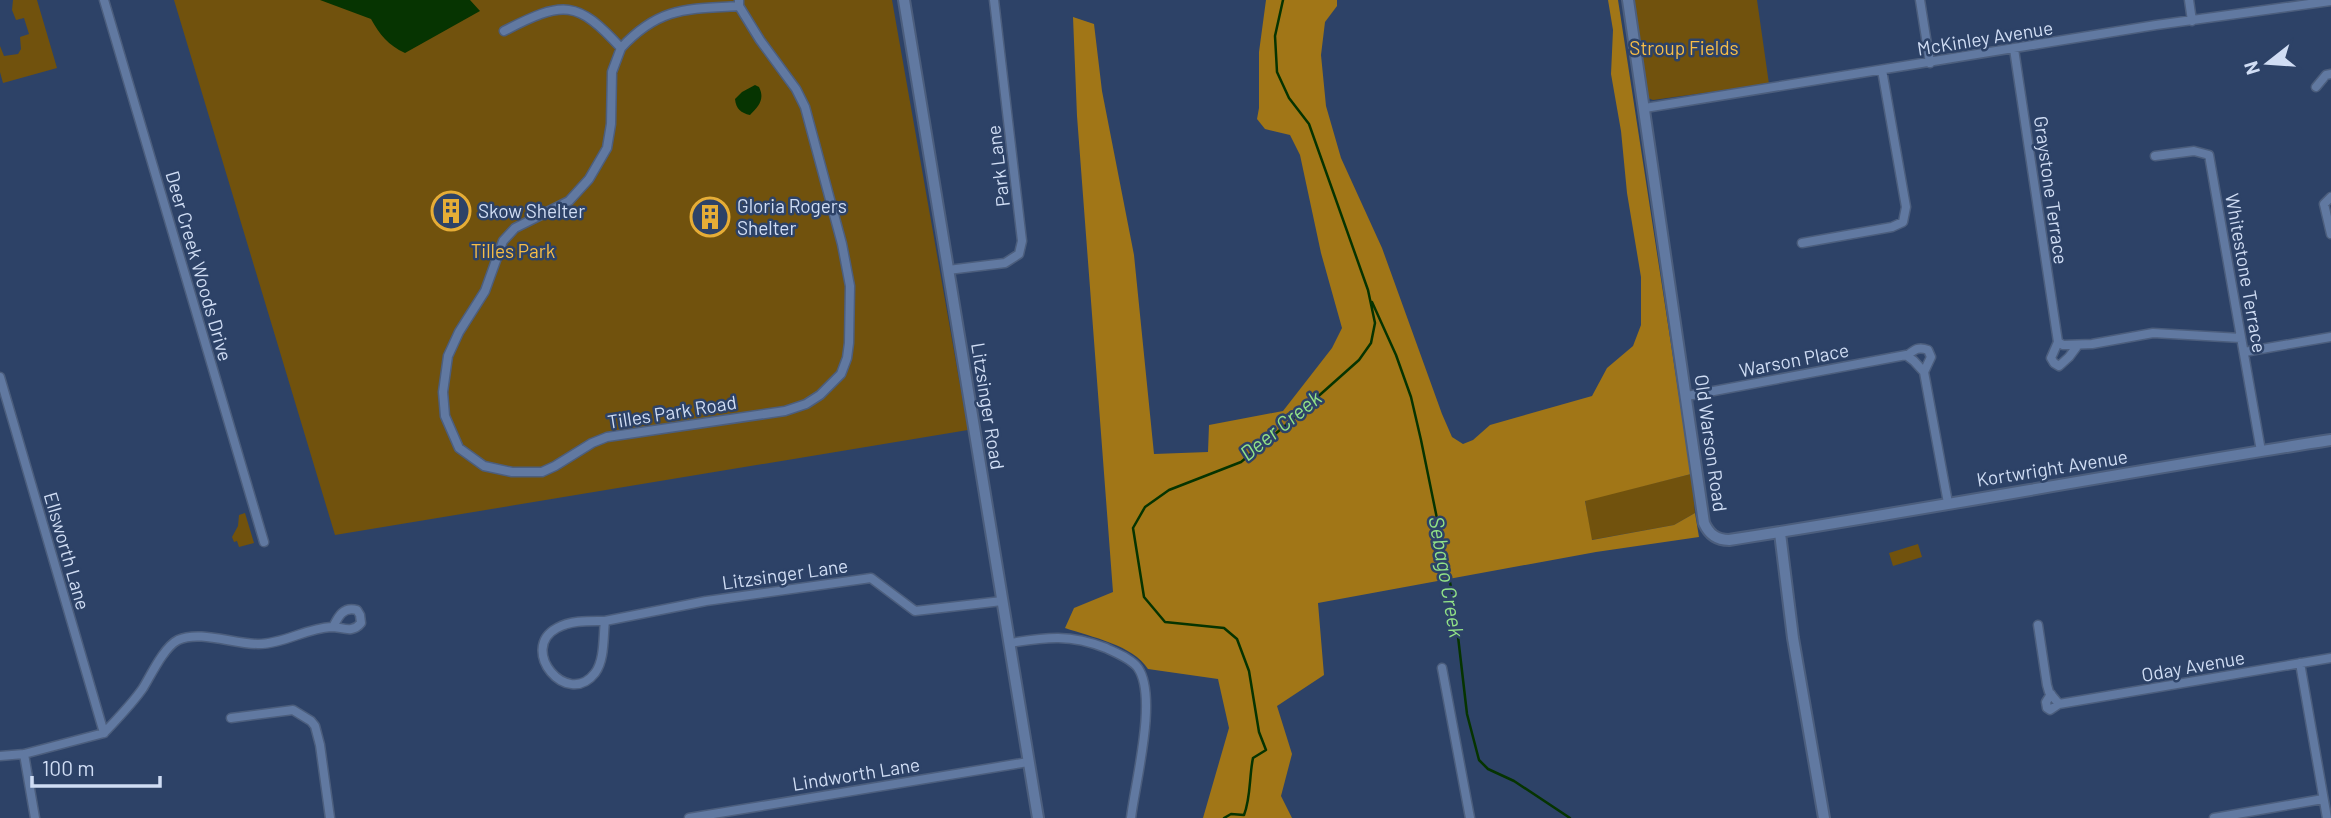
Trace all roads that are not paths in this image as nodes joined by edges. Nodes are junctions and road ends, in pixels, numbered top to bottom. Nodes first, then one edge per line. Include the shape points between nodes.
1 (104, 0) edge
2 (704, 0) edge
3 (904, 0) edge
4 (994, 0) edge
5 (1628, 0) edge
6 (1920, 0) edge
7 (2189, 0) edge
8 (565, 1) edge
9 (2331, 1) edge
10 (739, 3) edge
11 (688, 9) junction
12 (2192, 21) junction
13 (504, 31) dead end
14 (621, 48) junction
15 (2014, 49) junction
16 (1930, 63) junction
17 (1882, 70) junction
18 (2331, 74) edge
19 (2316, 88) dead end
20 (1645, 108) junction
21 (2155, 156) dead end
22 (2331, 197) edge
23 (2331, 234) edge
24 (1802, 243) dead end
25 (948, 270) junction
26 (2331, 337) edge
27 (2241, 338) junction
28 (2057, 339) junction
29 (2078, 345) junction
30 (2244, 352) junction
31 (1907, 356) junction
32 (1924, 372) junction
33 (0, 377) edge
34 (1687, 396) junction
35 (2331, 440) edge
36 (2261, 451) junction
37 (1948, 503) junction
38 (1780, 533) junction
39 (264, 542) dead end
40 (1002, 601) junction
41 (605, 621) junction
42 (2038, 625) dead end
43 (332, 627) dead end
44 (1010, 643) junction
45 (2331, 658) edge
46 (2300, 663) junction
47 (1441, 668) dead end
48 (231, 718) dead end
49 (103, 733) junction
50 (24, 754) junction
51 (0, 756) edge
52 (1028, 762) junction
53 (2323, 799) junction
54 (35, 818) edge
55 (330, 818) edge
56 (689, 818) edge
57 (1038, 818) edge
58 (1131, 818) edge
59 (1470, 818) edge
60 (1824, 818) edge
61 (2214, 818) edge
62 (2327, 818) edge

1 - 39 street, Deer Creek Woods Drive
2 - 11 street
3 - 25 street, Litzsinger Road
4 - 25 street, Park Lane via 1022,257
5 - 20 street, Old Warson Road
6 - 16 street
7 - 12 street
8 - 13 street
8 - 14 street via 582,6
9 - 12 street, McKinley Avenue
10 - 11 street, Tilles Park Road
10 - 14 street, Tilles Park Road via 796,89 812,127 850,286 849,343 841,374 820,395 785,411 607,437 542,472 484,466 459,448 445,416 448,356 485,291 503,241 515,228 569,201 607,148 612,72
11 - 14 street, Tilles Park Road via 659,16
12 - 15 street, McKinley Avenue
15 - 16 street, McKinley Avenue
15 - 28 street, Graystone Terrace
16 - 17 street, McKinley Avenue
17 - 20 street, McKinley Avenue
17 - 24 street via 1906,207 1903,222
18 - 19 street
20 - 34 street, Old Warson Road
21 - 27 street, Whitestone Terrace via 2194,151 2209,155
22 - 23 street via 2325,204
25 - 40 street, Litzsinger Road
26 - 30 street
27 - 29 street via 2153,333
27 - 30 street, Whitestone Terrace
28 - 29 street via 2063,345
28 - 29 street, Graystone Terrace via 2051,358 2059,366
30 - 36 street, Whitestone Terrace
31 - 32 street
31 - 32 street, Warson Place via 1915,349 1928,351 1931,357
31 - 34 street, Warson Place
32 - 37 street, Warson Place
33 - 49 street, Ellsworth Lane
34 - 38 street, Old Warson Road via 1707,530 1722,540
35 - 36 street, Kortwright Avenue
36 - 37 street, Kortwright Avenue
37 - 38 street, Kortwright Avenue
38 - 60 street
40 - 41 street, Litzsinger Lane via 915,611 871,578 706,601
40 - 44 street, Litzsinger Road
41 - 41 street, Litzsinger Lane via 576,622 556,628 548,636 543,656 552,675 578,683 596,673
42 - 46 street, Oday Avenue via 2047,685 2059,704
43 - 49 street via 260,644 201,636 176,641
44 - 52 street, Litzsinger Road
44 - 58 street via 1067,636 1115,652 1137,666 1145,684 1145,731
45 - 46 street, Oday Avenue
46 - 53 street
47 - 59 street
48 - 55 street via 293,710 311,721 320,745
49 - 50 street
50 - 51 street
50 - 54 street
52 - 56 street, Lindworth Lane
52 - 57 street, Litzsinger Road
53 - 61 street
53 - 62 street

